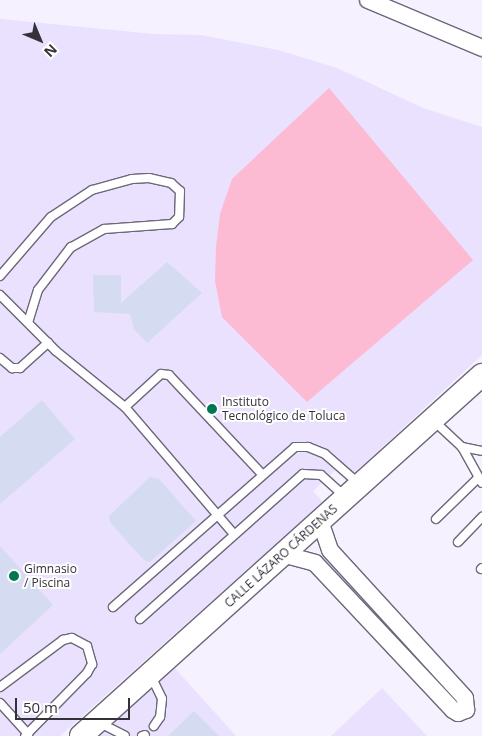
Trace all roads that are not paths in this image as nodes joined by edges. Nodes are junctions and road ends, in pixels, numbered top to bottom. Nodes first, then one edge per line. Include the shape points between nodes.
1 (368, 0) edge
2 (482, 48) edge
3 (0, 276) edge
4 (0, 294) edge
5 (28, 322) junction
6 (48, 343) junction
7 (0, 358) edge
8 (482, 375) edge
9 (125, 406) junction
10 (433, 420) junction
11 (462, 447) junction
12 (482, 451) edge
13 (262, 473) junction
14 (480, 480) edge
15 (353, 491) junction
16 (218, 513) junction
17 (482, 517) edge
18 (436, 519) dead end
19 (320, 521) junction
20 (234, 534) junction
21 (458, 542) dead end
22 (282, 554) junction
23 (113, 606) dead end
24 (140, 619) dead end
25 (411, 638) junction
26 (397, 651) junction
27 (150, 675) junction
28 (0, 687) edge
29 (0, 703) edge
30 (98, 721) junction
31 (154, 726) dead end
32 (26, 735) edge
33 (81, 736) edge
34 (125, 736) edge

1 - 2 street
3 - 5 lane via 51,217 92,190 132,179 149,178 171,183 180,191 179,217 172,224 104,229 71,247 38,290
4 - 5 lane
5 - 6 lane
6 - 7 lane via 20,368 12,368
6 - 9 lane
8 - 10 street, CALLE LÁZARO CÁRDENAS
9 - 13 lane via 161,374 169,375
9 - 16 lane
10 - 11 lane
10 - 15 street, CALLE LÁZARO CÁRDENAS
11 - 12 lane
11 - 14 lane
13 - 15 lane via 286,453 302,446 325,454
13 - 16 lane
14 - 18 lane
15 - 19 street, CALLE LÁZARO CÁRDENAS
15 - 20 lane via 321,475 303,474
16 - 20 lane
16 - 23 lane
17 - 21 lane
19 - 22 street, CALLE LÁZARO CÁRDENAS
19 - 25 street via 330,550
20 - 24 lane
22 - 26 street via 315,563
22 - 27 street, CALLE LÁZARO CÁRDENAS
25 - 26 street
25 - 26 street via 465,698 466,710 453,710
27 - 30 street, CALLE LÁZARO CÁRDENAS
27 - 31 lane via 162,699 160,717
28 - 32 lane via 63,640 72,638 87,646 92,664 88,673
29 - 32 lane
30 - 33 street, CALLE LÁZARO CÁRDENAS
30 - 34 lane

